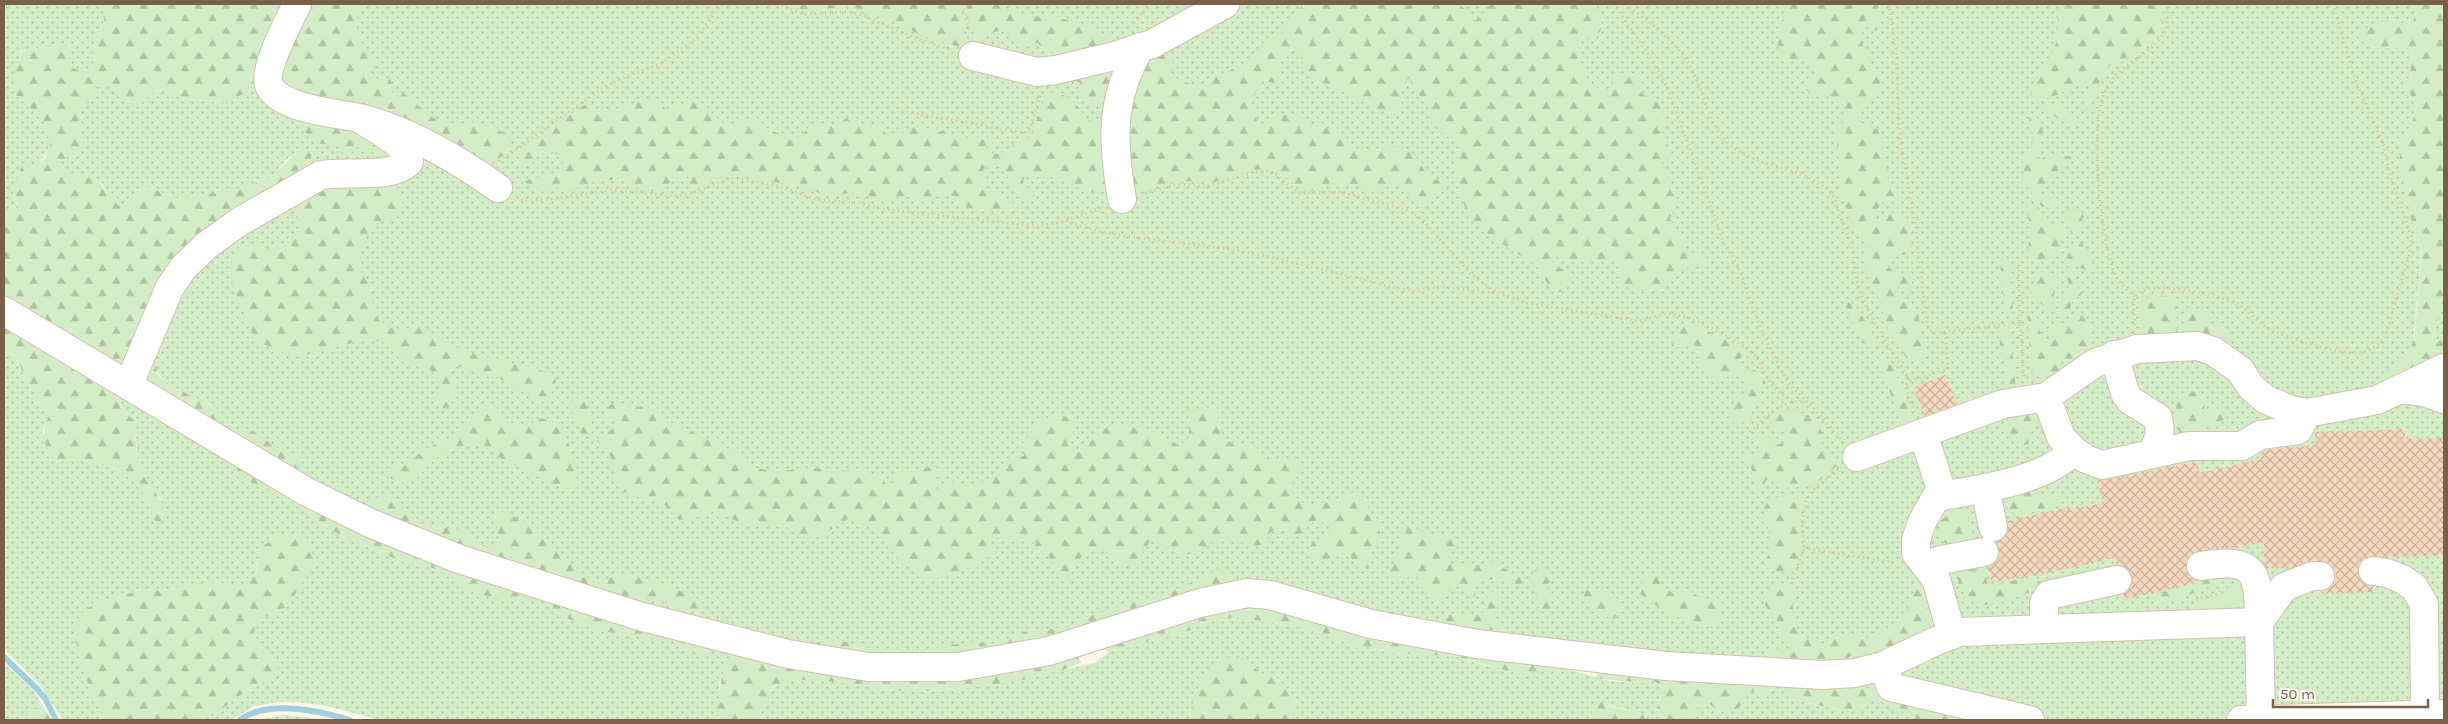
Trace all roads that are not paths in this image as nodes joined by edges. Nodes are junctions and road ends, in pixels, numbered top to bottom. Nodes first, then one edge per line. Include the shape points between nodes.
1 (296, 4) edge
2 (1225, 4) edge
3 (1140, 47) junction
4 (973, 56) road end
5 (359, 118) junction
6 (489, 181) road end
7 (1122, 199) road end
8 (4, 311) edge
9 (2126, 352) junction
10 (2444, 368) edge
11 (129, 384) junction
12 (2400, 389) junction
13 (2036, 398) junction
14 (2444, 399) edge
15 (2307, 413) junction
16 (1922, 433) junction
17 (2074, 451) junction
18 (2152, 454) junction
19 (1857, 458) road end
20 (1985, 488) junction
21 (1942, 496) junction
22 (1993, 527) dead end
23 (1984, 552) dead end
24 (1923, 561) junction
25 (2212, 564) road end
26 (2373, 571) dead end
27 (2320, 576) dead end
28 (2116, 580) dead end
29 (2260, 622) junction
30 (2044, 629) junction
31 (1952, 635) junction
32 (1882, 666) junction
33 (2434, 714) edge
34 (2030, 720) edge
35 (2241, 720) edge
36 (2260, 720) edge

1 - 5 street via 270,65 268,84 282,98 326,113
2 - 3 street via 1152,44
3 - 4 street via 1114,56 1037,72
3 - 7 street via 1122,86 1114,125
5 - 6 street via 446,154
5 - 11 street via 400,147 409,162 401,169 321,175 239,222 207,245 184,267 170,287
8 - 11 street
9 - 13 street via 2095,363
9 - 15 street via 2197,346 2213,351 2240,370 2251,387 2265,398 2291,410
9 - 18 street via 2125,393 2130,400 2158,418 2161,429
10 - 12 street
11 - 32 street via 289,482 370,523 459,558 638,616 788,654 868,667 958,668 1049,652 1200,603 1247,593 1270,595 1371,624 1477,644 1666,666 1823,674 1855,673
12 - 14 street
12 - 15 street via 2370,402
13 - 16 street via 2003,404
13 - 17 street
15 - 18 street via 2298,430 2260,435 2242,446 2189,446
16 - 19 street
16 - 21 street
17 - 18 street via 2102,465
17 - 20 street via 2048,470
20 - 21 street
20 - 22 street
21 - 24 street via 1936,497 1916,540 1916,553
23 - 24 street
24 - 31 street via 1936,579
25 - 29 street via 2238,564 2248,568 2255,577 2259,592
26 - 33 street via 2402,579 2414,587 2424,604
27 - 29 street via 2284,587
28 - 30 street via 2049,595 2044,603
29 - 30 street
29 - 36 street
30 - 31 street
31 - 32 street
32 - 34 street via 1891,687
33 - 36 street
35 - 36 street

